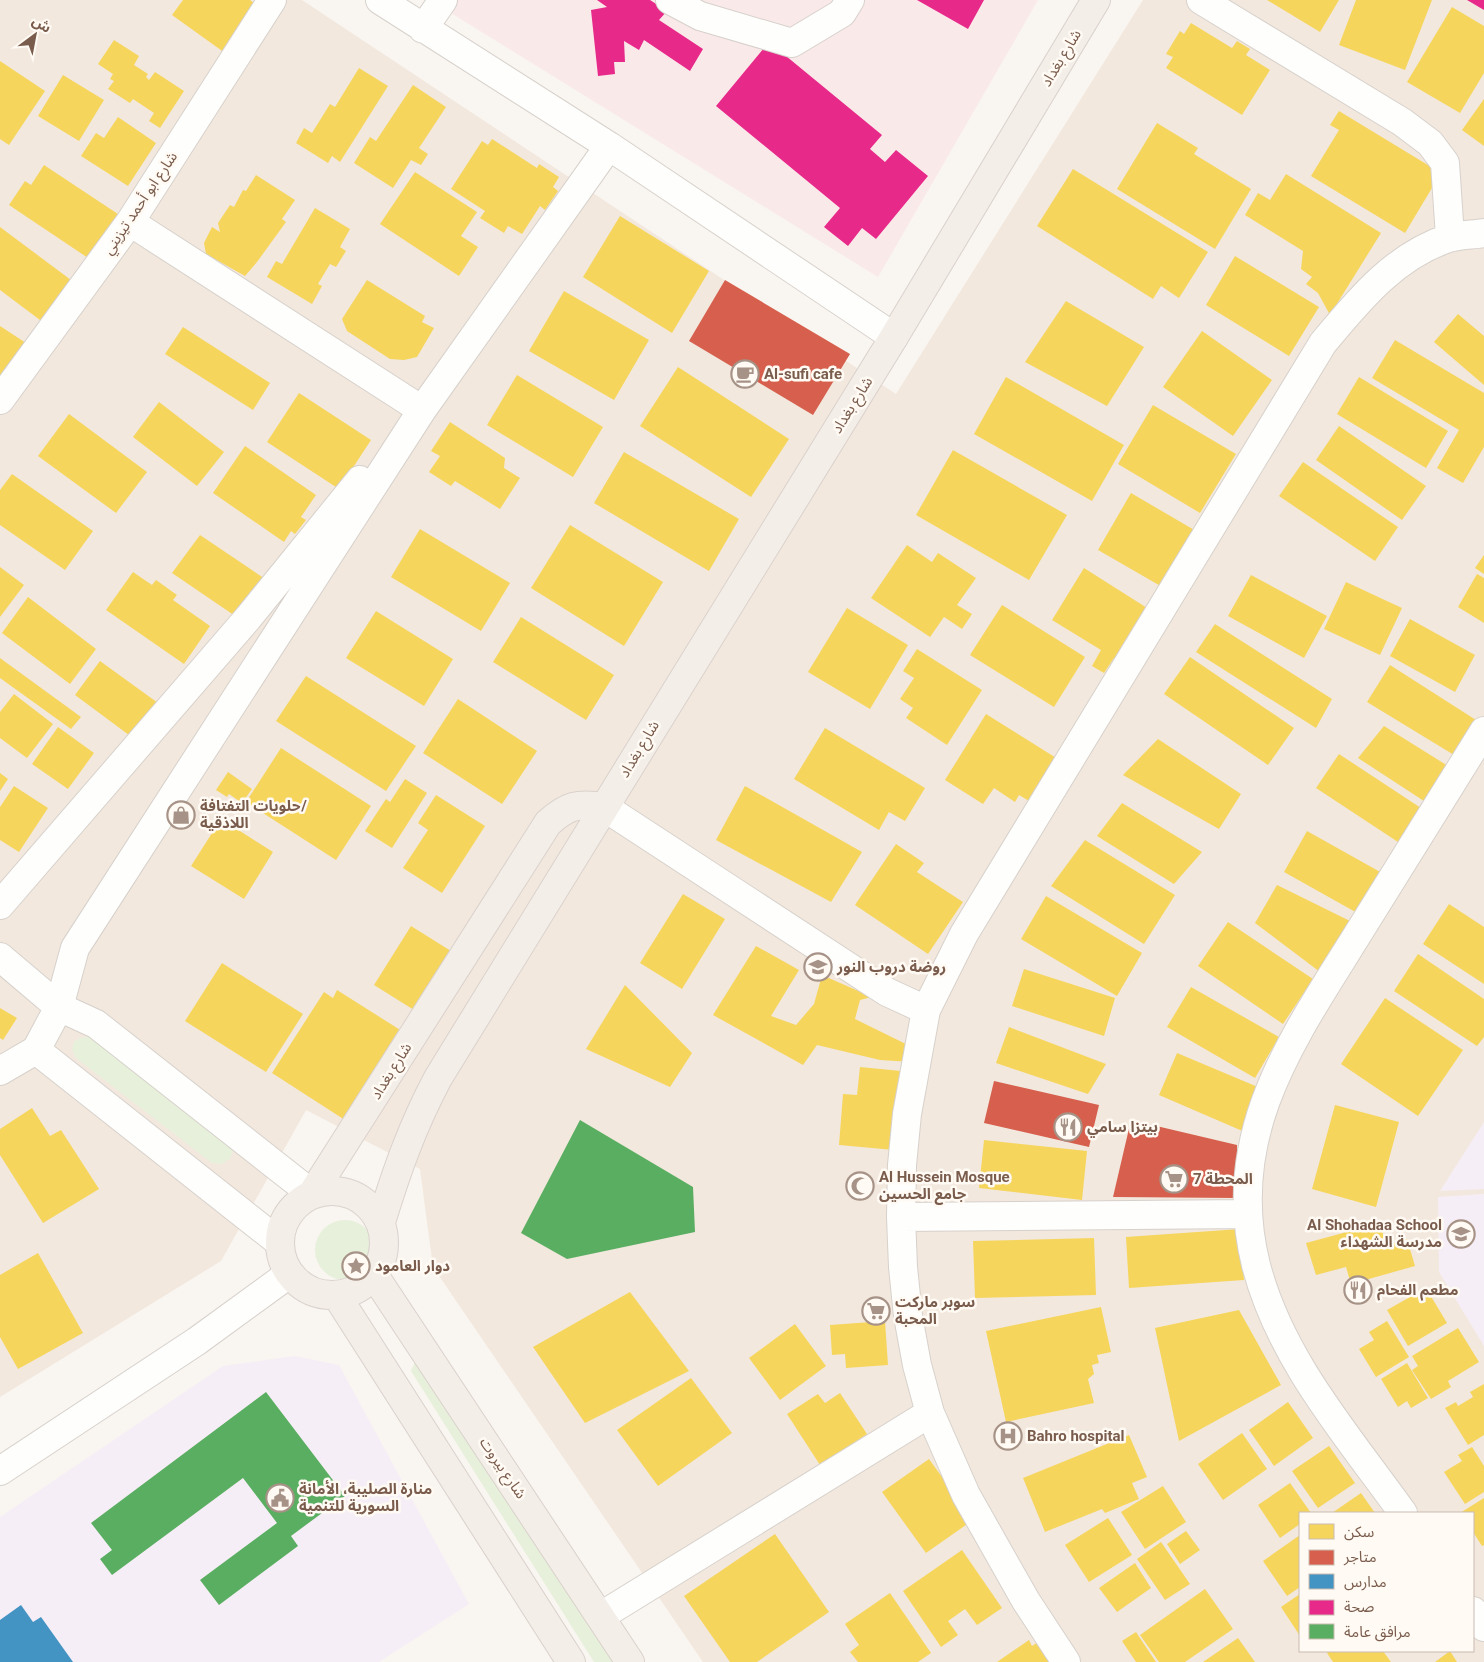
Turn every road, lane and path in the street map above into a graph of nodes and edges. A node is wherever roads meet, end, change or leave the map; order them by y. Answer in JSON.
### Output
{"nodes":[{"id":1,"x":272,"y":0,"type":"edge"},
{"id":2,"x":380,"y":0,"type":"edge"},
{"id":3,"x":443,"y":0,"type":"edge"},
{"id":4,"x":670,"y":0,"type":"edge"},
{"id":5,"x":850,"y":0,"type":"edge"},
{"id":6,"x":1096,"y":0,"type":"edge"},
{"id":7,"x":1202,"y":0,"type":"edge"},
{"id":8,"x":423,"y":29,"type":"junction"},
{"id":9,"x":610,"y":146,"type":"junction"},
{"id":10,"x":130,"y":222,"type":"junction"},
{"id":11,"x":1484,"y":233,"type":"edge"},
{"id":12,"x":1450,"y":237,"type":"junction"},
{"id":13,"x":894,"y":337,"type":"junction"},
{"id":14,"x":0,"y":400,"type":"edge"},
{"id":15,"x":422,"y":410,"type":"junction"},
{"id":16,"x":1484,"y":731,"type":"edge"},
{"id":17,"x":604,"y":807,"type":"junction"},
{"id":18,"x":0,"y":904,"type":"edge"},
{"id":19,"x":0,"y":957,"type":"edge"},
{"id":20,"x":59,"y":1007,"type":"junction"},
{"id":21,"x":926,"y":1010,"type":"junction"},
{"id":22,"x":36,"y":1050,"type":"junction"},
{"id":23,"x":0,"y":1071,"type":"edge"},
{"id":24,"x":312,"y":1194,"type":"junction"},
{"id":25,"x":1247,"y":1214,"type":"junction"},
{"id":26,"x":901,"y":1217,"type":"junction"},
{"id":27,"x":381,"y":1222,"type":"junction"},
{"id":28,"x":280,"y":1242,"type":"junction"},
{"id":29,"x":289,"y":1274,"type":"junction"},
{"id":30,"x":374,"y":1275,"type":"junction"},
{"id":31,"x":337,"y":1296,"type":"junction"},
{"id":32,"x":930,"y":1413,"type":"junction"},
{"id":33,"x":0,"y":1471,"type":"edge"},
{"id":34,"x":1402,"y":1512,"type":"edge"},
{"id":35,"x":1474,"y":1612,"type":"edge"},
{"id":36,"x":601,"y":1616,"type":"junction"},
{"id":37,"x":1484,"y":1627,"type":"edge"},
{"id":38,"x":571,"y":1662,"type":"edge"},
{"id":39,"x":630,"y":1662,"type":"edge"},
{"id":40,"x":1066,"y":1662,"type":"edge"}],
"edges":[{"from":1,"to":10,"type":"street","name":"شارع ابو أحمد تيزيني"},
{"from":2,"to":8,"type":"street"},
{"from":3,"to":8,"type":"street"},
{"from":4,"to":5,"type":"street"},
{"from":6,"to":13,"type":"main road","name":"شارع بغداد"},
{"from":7,"to":12,"type":"street"},
{"from":8,"to":9,"type":"street"},
{"from":9,"to":13,"type":"street"},
{"from":9,"to":15,"type":"street"},
{"from":10,"to":14,"type":"street","name":"شارع ابو أحمد تيزيني"},
{"from":10,"to":15,"type":"street"},
{"from":11,"to":12,"type":"street"},
{"from":12,"to":21,"type":"street"},
{"from":13,"to":17,"type":"main road","name":"شارع بغداد"},
{"from":15,"to":18,"type":"street"},
{"from":15,"to":20,"type":"street"},
{"from":16,"to":25,"type":"street"},
{"from":17,"to":21,"type":"street"},
{"from":17,"to":24,"type":"main road","name":"شارع بغداد"},
{"from":17,"to":27,"type":"main road","name":"شارع بغداد"},
{"from":19,"to":20,"type":"street"},
{"from":20,"to":22,"type":"street"},
{"from":20,"to":24,"type":"street"},
{"from":21,"to":26,"type":"street"},
{"from":22,"to":23,"type":"street"},
{"from":22,"to":28,"type":"street"},
{"from":24,"to":27,"type":"main road"},
{"from":24,"to":28,"type":"main road"},
{"from":25,"to":26,"type":"street"},
{"from":25,"to":34,"type":"street"},
{"from":26,"to":32,"type":"street"},
{"from":27,"to":30,"type":"main road"},
{"from":28,"to":29,"type":"main road"},
{"from":29,"to":31,"type":"main road"},
{"from":29,"to":33,"type":"street"},
{"from":30,"to":31,"type":"main road"},
{"from":30,"to":36,"type":"main road","name":"شارع بيروت"},
{"from":31,"to":38,"type":"main road"},
{"from":32,"to":36,"type":"street"},
{"from":32,"to":40,"type":"street"},
{"from":35,"to":37,"type":"street"},
{"from":36,"to":39,"type":"main road","name":"شارع بيروت"}]}
